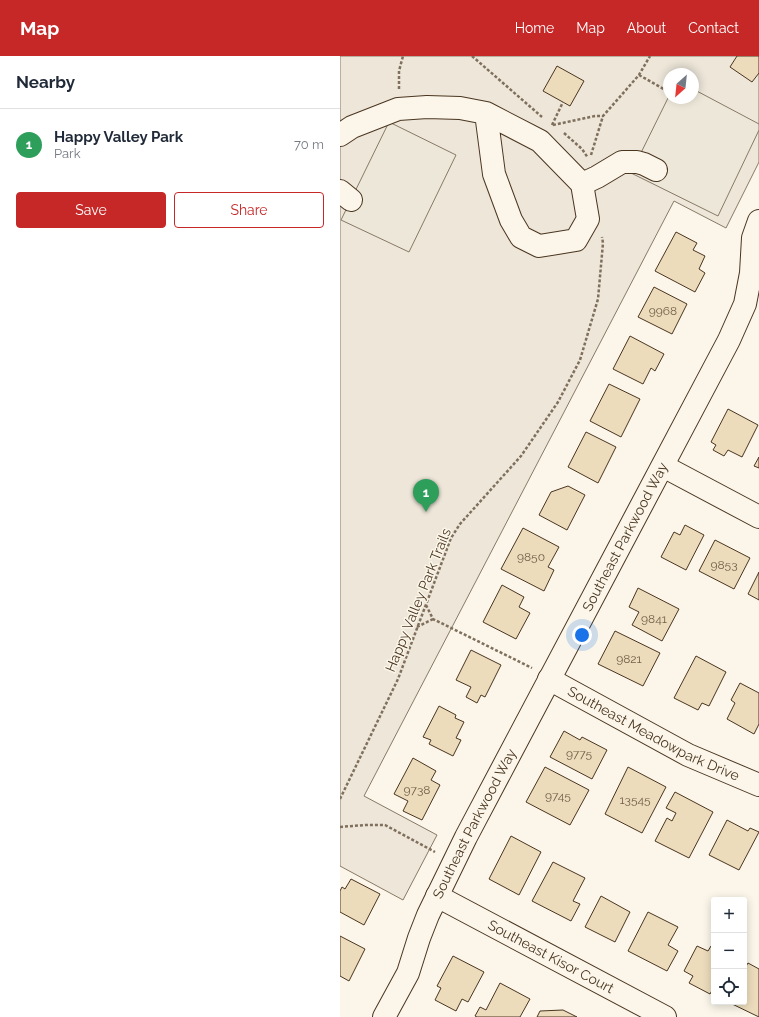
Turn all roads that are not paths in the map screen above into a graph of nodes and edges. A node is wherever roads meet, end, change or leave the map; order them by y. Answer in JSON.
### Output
{"nodes":[{"id":1,"x":486,"y":113,"type":"junction"},
{"id":2,"x":340,"y":136,"type":"edge"},
{"id":3,"x":656,"y":170,"type":"dead end"},
{"id":4,"x":582,"y":184,"type":"junction"},
{"id":5,"x":759,"y":221,"type":"edge"},
{"id":6,"x":663,"y":466,"type":"junction"},
{"id":7,"x":759,"y":517,"type":"edge"},
{"id":8,"x":549,"y":678,"type":"junction"},
{"id":9,"x":759,"y":785,"type":"edge"},
{"id":10,"x":437,"y":896,"type":"junction"},
{"id":11,"x":384,"y":1017,"type":"edge"},
{"id":12,"x":666,"y":1017,"type":"edge"}],
"edges":[{"from":1,"to":2,"type":"street"},
{"from":1,"to":4,"type":"street"},
{"from":1,"to":4,"type":"street"},
{"from":3,"to":4,"type":"street"},
{"from":5,"to":6,"type":"street","name":"Southeast Parkwood Way"},
{"from":6,"to":7,"type":"street"},
{"from":6,"to":8,"type":"street","name":"Southeast Parkwood Way"},
{"from":8,"to":9,"type":"street","name":"Southeast Meadowpark Drive"},
{"from":8,"to":10,"type":"street","name":"Southeast Parkwood Way"},
{"from":10,"to":11,"type":"street","name":"Southeast Parkwood Way"},
{"from":10,"to":12,"type":"street","name":"Southeast Kisor Court"}]}
